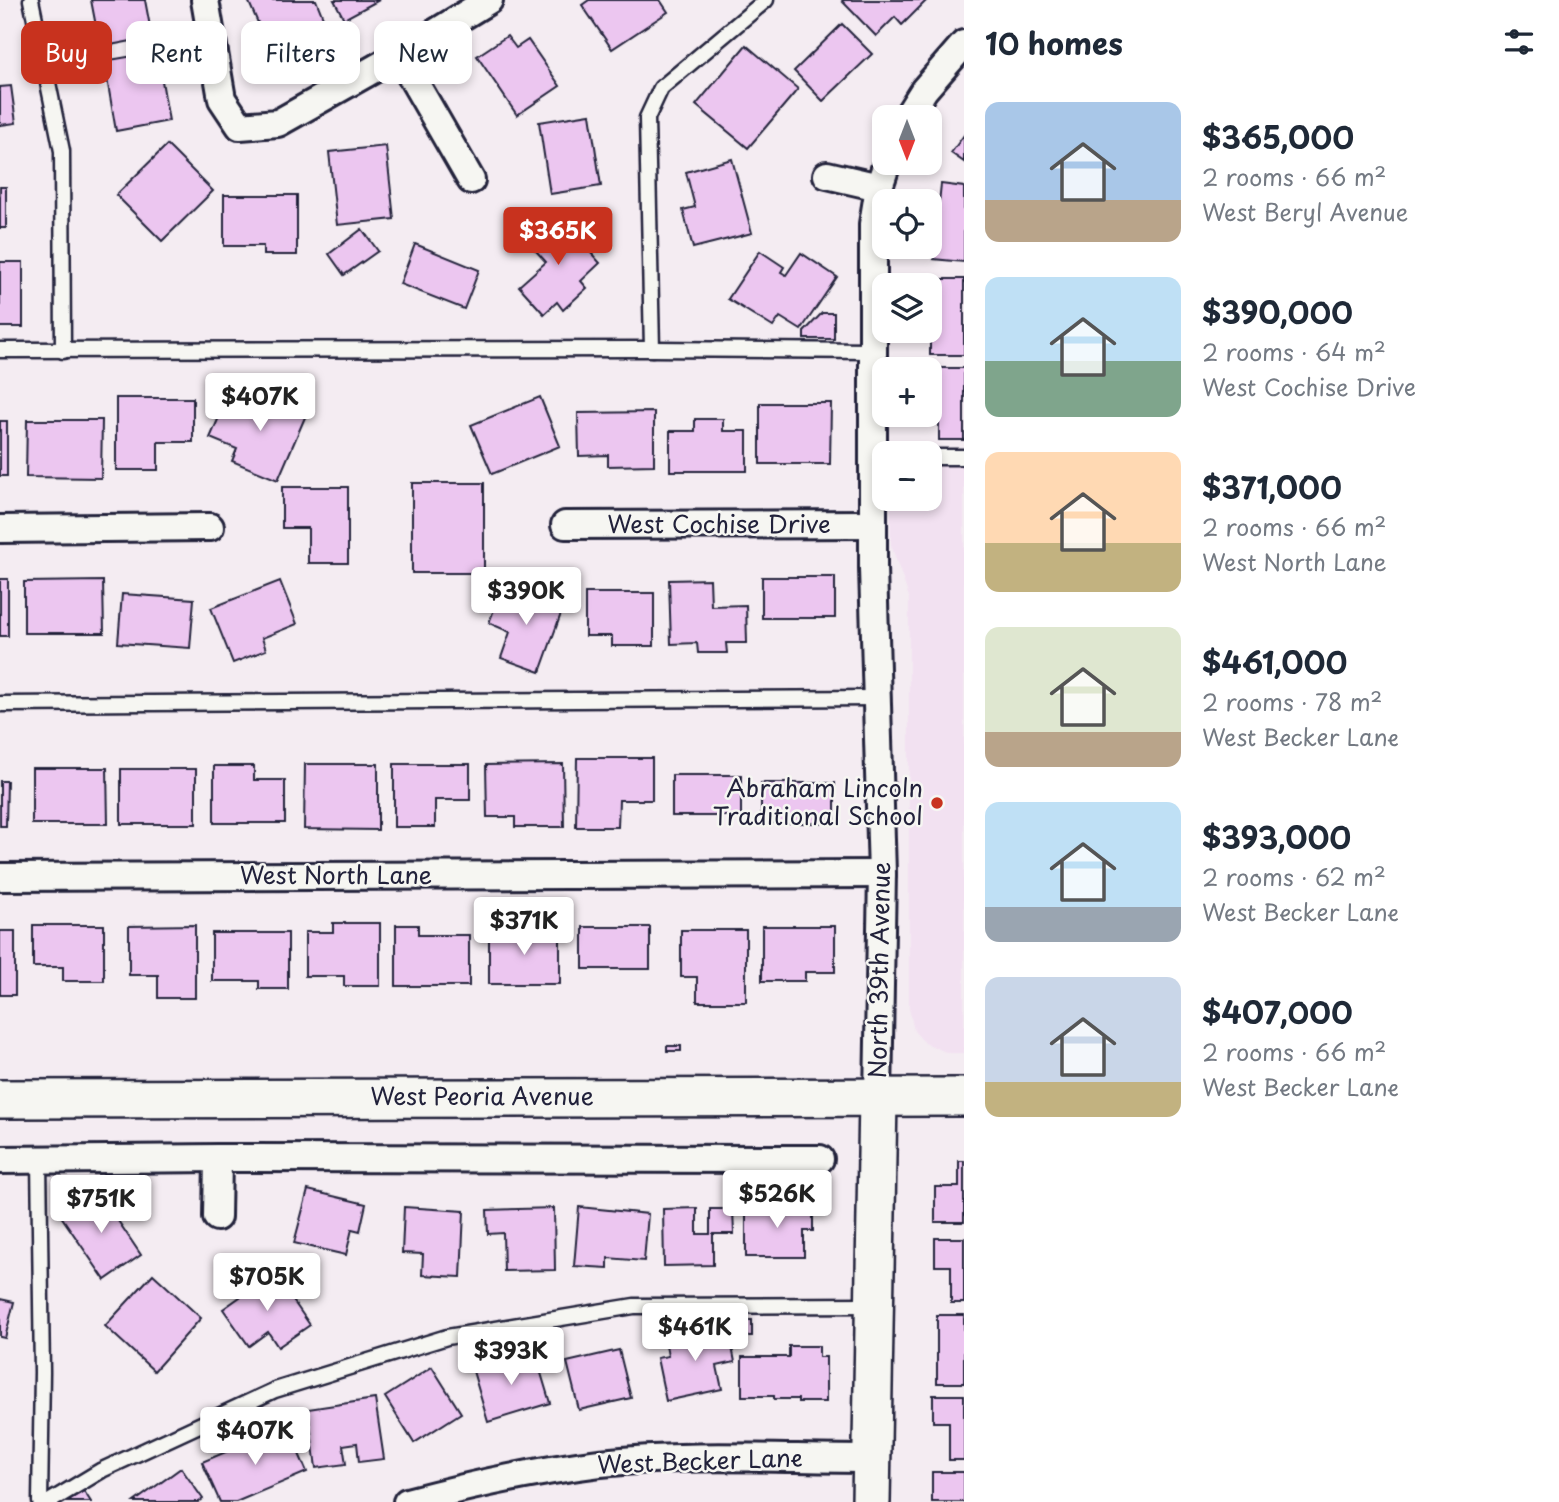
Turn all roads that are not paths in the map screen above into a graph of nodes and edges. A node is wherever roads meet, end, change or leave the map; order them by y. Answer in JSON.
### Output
{"nodes":[{"id":1,"x":31,"y":0,"type":"edge"},
{"id":2,"x":205,"y":0,"type":"edge"},
{"id":3,"x":489,"y":0,"type":"edge"},
{"id":4,"x":766,"y":0,"type":"edge"},
{"id":5,"x":455,"y":21,"type":"edge"},
{"id":6,"x":964,"y":44,"type":"edge"},
{"id":7,"x":374,"y":69,"type":"edge"},
{"id":8,"x":416,"y":84,"type":"edge"},
{"id":9,"x":914,"y":105,"type":"edge"},
{"id":10,"x":827,"y":175,"type":"dead end"},
{"id":11,"x":872,"y":175,"type":"edge"},
{"id":12,"x":883,"y":175,"type":"edge"},
{"id":13,"x":471,"y":180,"type":"dead end"},
{"id":14,"x":652,"y":349,"type":"junction"},
{"id":15,"x":0,"y":350,"type":"edge"},
{"id":16,"x":63,"y":351,"type":"junction"},
{"id":17,"x":872,"y":351,"type":"junction"},
{"id":18,"x":877,"y":441,"type":"edge"},
{"id":19,"x":942,"y":457,"type":"edge"},
{"id":20,"x":964,"y":457,"type":"edge"},
{"id":21,"x":874,"y":511,"type":"edge"},
{"id":22,"x":873,"y":524,"type":"junction"},
{"id":23,"x":565,"y":526,"type":"dead end"},
{"id":24,"x":210,"y":527,"type":"dead end"},
{"id":25,"x":0,"y":529,"type":"edge"},
{"id":26,"x":877,"y":698,"type":"junction"},
{"id":27,"x":0,"y":704,"type":"edge"},
{"id":28,"x":882,"y":874,"type":"junction"},
{"id":29,"x":0,"y":877,"type":"edge"},
{"id":30,"x":878,"y":1097,"type":"junction"},
{"id":31,"x":964,"y":1097,"type":"edge"},
{"id":32,"x":0,"y":1099,"type":"edge"},
{"id":33,"x":218,"y":1158,"type":"junction"},
{"id":34,"x":820,"y":1159,"type":"dead end"},
{"id":35,"x":0,"y":1160,"type":"edge"},
{"id":36,"x":39,"y":1160,"type":"junction"},
{"id":37,"x":217,"y":1217,"type":"dead end"},
{"id":38,"x":873,"y":1305,"type":"junction"},
{"id":39,"x":871,"y":1460,"type":"junction"},
{"id":40,"x":40,"y":1502,"type":"edge"},
{"id":41,"x":49,"y":1502,"type":"edge"},
{"id":42,"x":407,"y":1502,"type":"edge"},
{"id":43,"x":871,"y":1502,"type":"edge"}],
"edges":[{"from":1,"to":16,"type":"lane"},
{"from":2,"to":7,"type":"street"},
{"from":3,"to":5,"type":"street"},
{"from":4,"to":14,"type":"lane"},
{"from":6,"to":9,"type":"street"},
{"from":8,"to":13,"type":"street"},
{"from":10,"to":11,"type":"street","name":"North 39th Avenue"},
{"from":12,"to":17,"type":"street","name":"North 39th Avenue"},
{"from":14,"to":16,"type":"lane"},
{"from":14,"to":17,"type":"lane"},
{"from":15,"to":16,"type":"lane"},
{"from":17,"to":18,"type":"street","name":"North 39th Avenue"},
{"from":19,"to":20,"type":"lane"},
{"from":21,"to":22,"type":"street","name":"North 39th Avenue"},
{"from":22,"to":23,"type":"street","name":"West Cochise Drive"},
{"from":22,"to":26,"type":"street","name":"North 39th Avenue"},
{"from":24,"to":25,"type":"street"},
{"from":26,"to":27,"type":"lane"},
{"from":26,"to":28,"type":"street","name":"North 39th Avenue"},
{"from":28,"to":29,"type":"street","name":"West North Lane"},
{"from":28,"to":30,"type":"street","name":"North 39th Avenue"},
{"from":30,"to":31,"type":"main road","name":"West Peoria Avenue"},
{"from":30,"to":32,"type":"main road","name":"West Peoria Avenue"},
{"from":30,"to":38,"type":"main road","name":"North 39th Avenue"},
{"from":33,"to":34,"type":"street"},
{"from":33,"to":36,"type":"street"},
{"from":33,"to":37,"type":"street"},
{"from":35,"to":36,"type":"street"},
{"from":36,"to":40,"type":"lane"},
{"from":38,"to":39,"type":"main road","name":"North 39th Avenue"},
{"from":38,"to":41,"type":"lane"},
{"from":39,"to":42,"type":"street","name":"West Becker Lane"},
{"from":39,"to":43,"type":"main road","name":"North 39th Avenue"}]}
